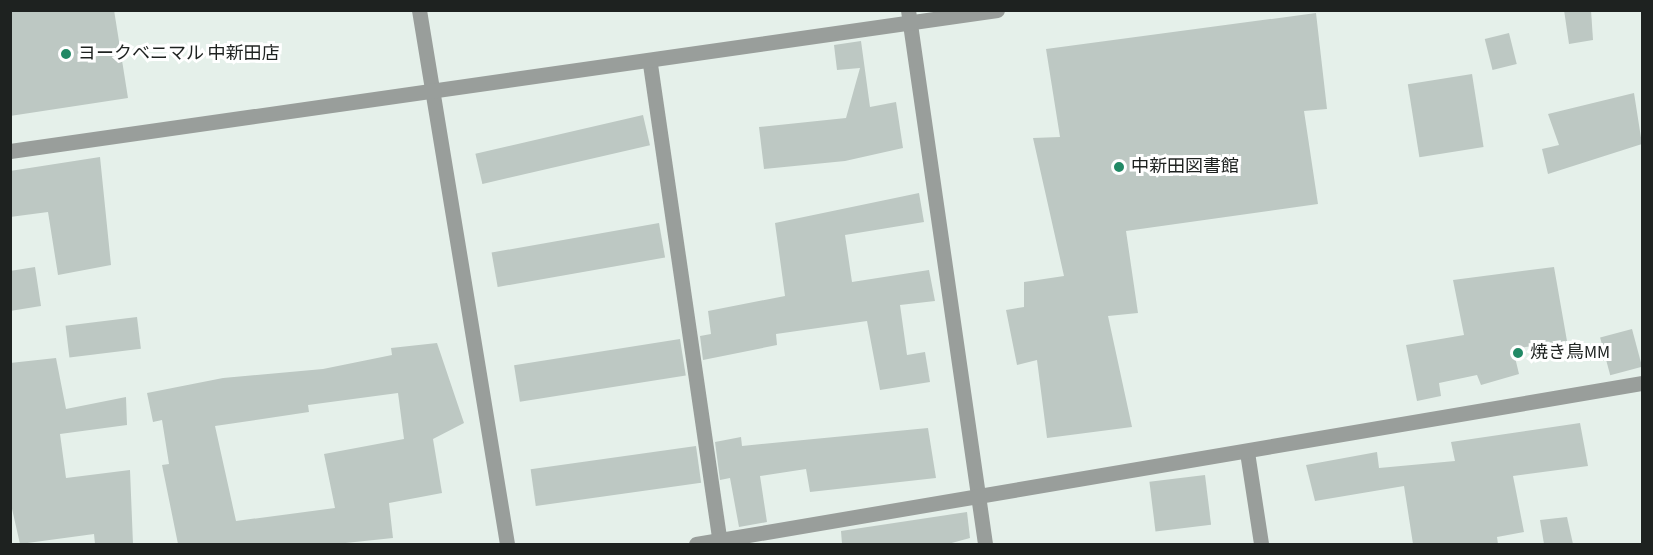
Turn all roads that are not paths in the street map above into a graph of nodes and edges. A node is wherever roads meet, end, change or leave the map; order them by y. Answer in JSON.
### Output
{"nodes":[{"id":1,"x":419,"y":10,"type":"edge"},
{"id":2,"x":908,"y":10,"type":"edge"},
{"id":3,"x":997,"y":10,"type":"edge"},
{"id":4,"x":910,"y":26,"type":"junction"},
{"id":5,"x":650,"y":64,"type":"junction"},
{"id":6,"x":436,"y":87,"type":"junction"},
{"id":7,"x":10,"y":151,"type":"edge"},
{"id":8,"x":1642,"y":383,"type":"edge"},
{"id":9,"x":1247,"y":452,"type":"junction"},
{"id":10,"x":980,"y":499,"type":"junction"},
{"id":11,"x":720,"y":543,"type":"edge"},
{"id":12,"x":507,"y":544,"type":"edge"},
{"id":13,"x":696,"y":544,"type":"edge"},
{"id":14,"x":985,"y":544,"type":"edge"},
{"id":15,"x":1260,"y":544,"type":"edge"}],
"edges":[{"from":1,"to":6,"type":"street"},
{"from":2,"to":4,"type":"street"},
{"from":3,"to":4,"type":"street"},
{"from":4,"to":5,"type":"street"},
{"from":4,"to":10,"type":"street"},
{"from":5,"to":6,"type":"street"},
{"from":5,"to":11,"type":"street"},
{"from":6,"to":7,"type":"street"},
{"from":6,"to":12,"type":"street"},
{"from":8,"to":9,"type":"street"},
{"from":9,"to":10,"type":"street"},
{"from":9,"to":15,"type":"street"},
{"from":10,"to":11,"type":"street"},
{"from":10,"to":14,"type":"street"},
{"from":11,"to":13,"type":"street"}]}
